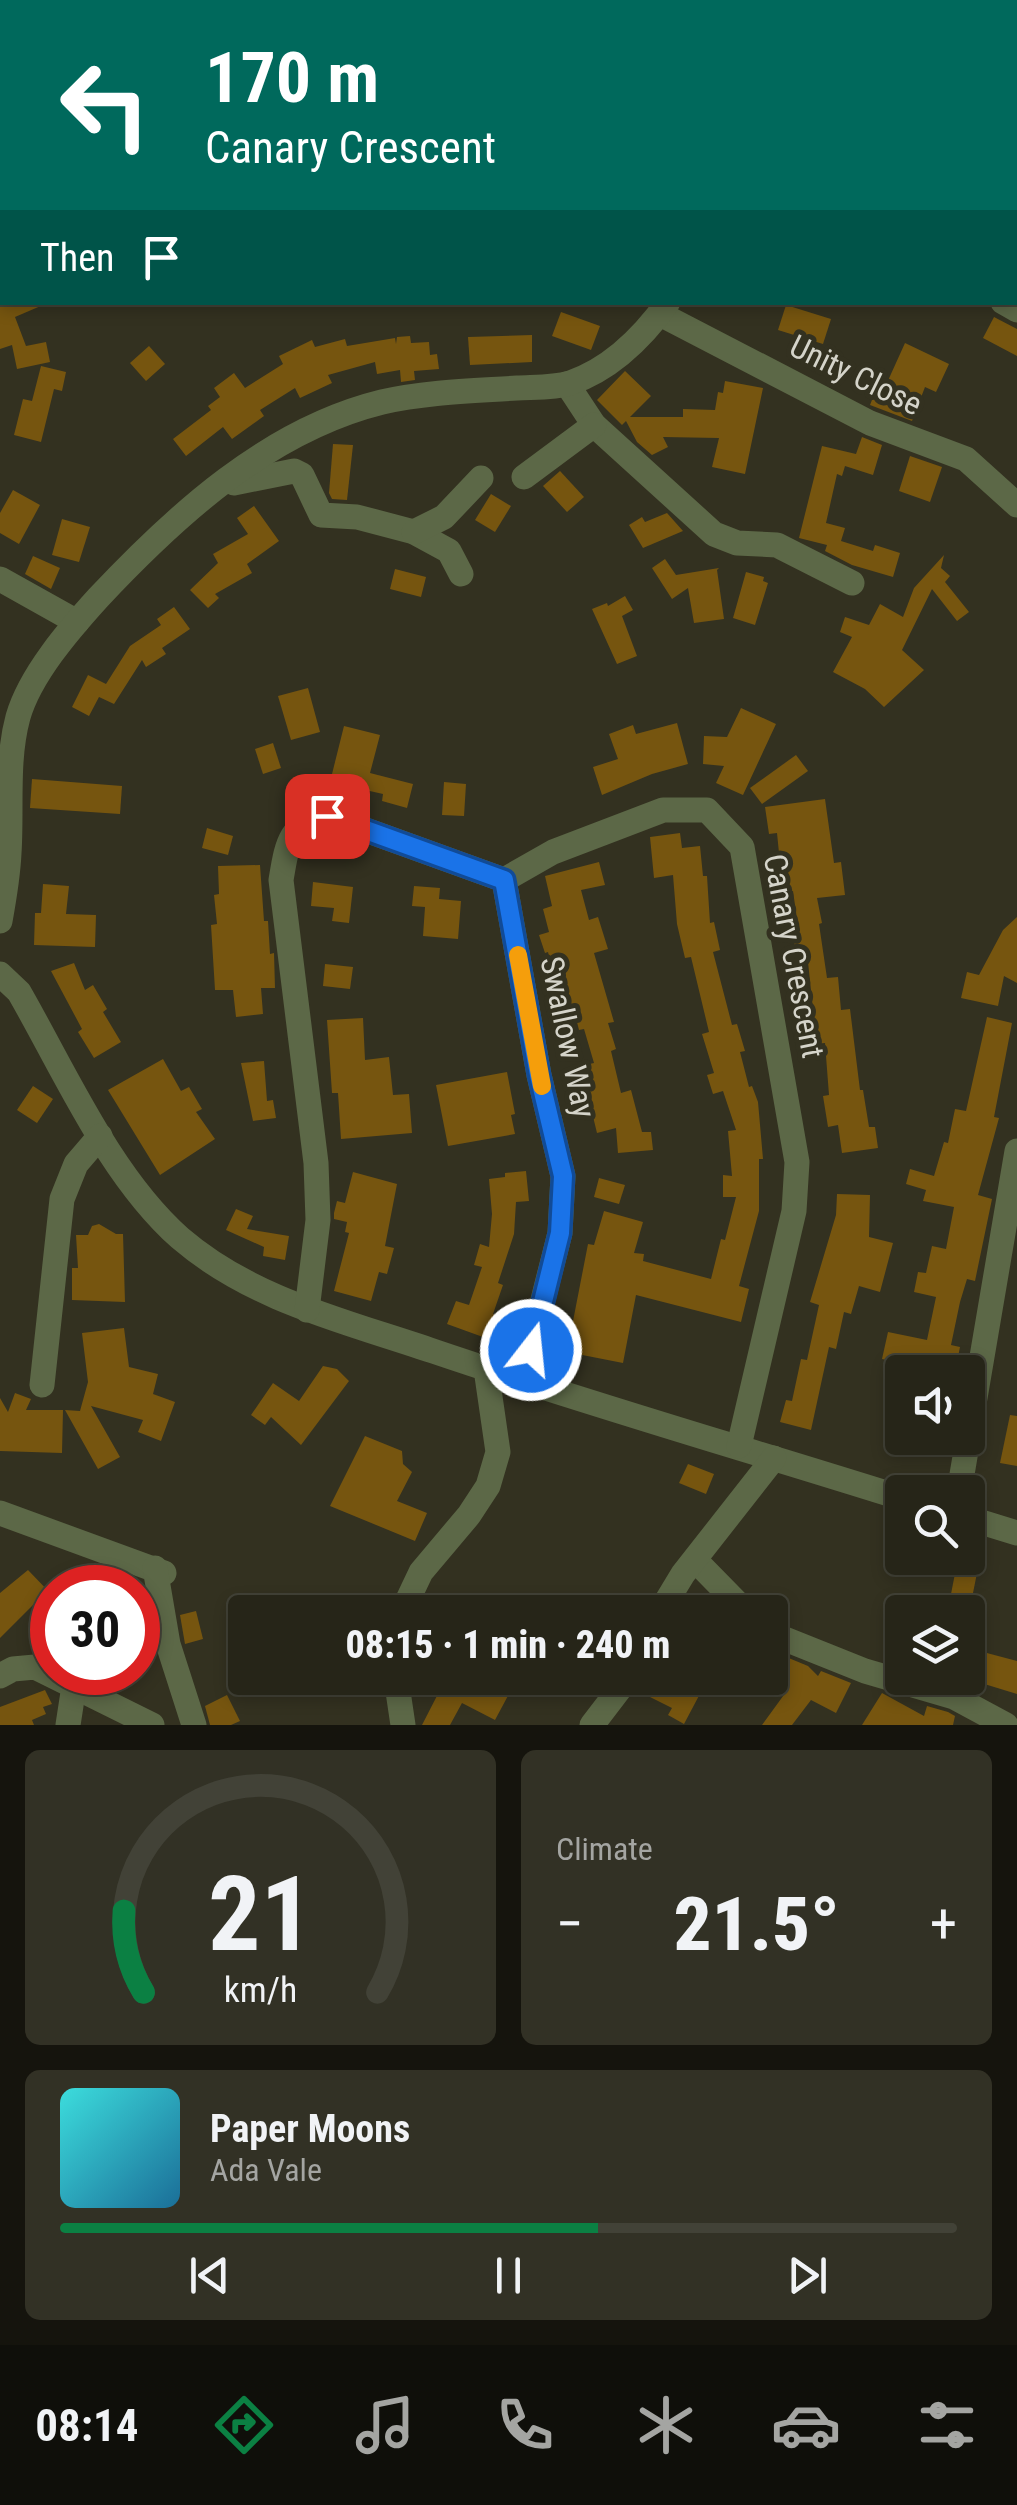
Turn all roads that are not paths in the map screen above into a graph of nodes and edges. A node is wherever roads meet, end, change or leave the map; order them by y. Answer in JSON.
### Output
{"nodes":[{"id":1,"x":664,"y":308,"type":"edge"},
{"id":2,"x":567,"y":384,"type":"junction"},
{"id":3,"x":594,"y":425,"type":"junction"},
{"id":4,"x":524,"y":477,"type":"dead end"},
{"id":5,"x":481,"y":478,"type":"dead end"},
{"id":6,"x":216,"y":488,"type":"junction"},
{"id":7,"x":1017,"y":505,"type":"edge"},
{"id":8,"x":414,"y":532,"type":"junction"},
{"id":9,"x":461,"y":574,"type":"dead end"},
{"id":10,"x":0,"y":579,"type":"edge"},
{"id":11,"x":852,"y":583,"type":"dead end"},
{"id":12,"x":76,"y":622,"type":"junction"},
{"id":13,"x":504,"y":880,"type":"junction"},
{"id":14,"x":0,"y":920,"type":"edge"},
{"id":15,"x":0,"y":974,"type":"edge"},
{"id":16,"x":100,"y":1136,"type":"junction"},
{"id":17,"x":1017,"y":1151,"type":"edge"},
{"id":18,"x":306,"y":1310,"type":"junction"},
{"id":19,"x":486,"y":1369,"type":"junction"},
{"id":20,"x":522,"y":1382,"type":"junction"},
{"id":21,"x":42,"y":1385,"type":"dead end"},
{"id":22,"x":739,"y":1446,"type":"junction"},
{"id":23,"x":774,"y":1458,"type":"junction"},
{"id":24,"x":962,"y":1475,"type":"edge"},
{"id":25,"x":885,"y":1493,"type":"edge"},
{"id":26,"x":0,"y":1513,"type":"edge"},
{"id":27,"x":985,"y":1523,"type":"edge"},
{"id":28,"x":1017,"y":1532,"type":"edge"},
{"id":29,"x":695,"y":1560,"type":"junction"},
{"id":30,"x":410,"y":1595,"type":"edge"},
{"id":31,"x":671,"y":1595,"type":"edge"},
{"id":32,"x":729,"y":1595,"type":"edge"},
{"id":33,"x":788,"y":1639,"type":"edge"},
{"id":34,"x":30,"y":1667,"type":"edge"},
{"id":35,"x":0,"y":1676,"type":"edge"},
{"id":36,"x":73,"y":1695,"type":"edge"},
{"id":37,"x":92,"y":1695,"type":"edge"},
{"id":38,"x":399,"y":1695,"type":"edge"},
{"id":39,"x":615,"y":1695,"type":"edge"},
{"id":40,"x":68,"y":1725,"type":"edge"},
{"id":41,"x":152,"y":1725,"type":"edge"},
{"id":42,"x":194,"y":1725,"type":"edge"},
{"id":43,"x":403,"y":1725,"type":"edge"},
{"id":44,"x":592,"y":1725,"type":"edge"},
{"id":45,"x":1006,"y":1725,"type":"edge"}],
"edges":[{"from":1,"to":2,"type":"street"},
{"from":1,"to":7,"type":"street","name":"Unity Close"},
{"from":2,"to":3,"type":"street"},
{"from":2,"to":6,"type":"street"},
{"from":3,"to":4,"type":"street"},
{"from":3,"to":11,"type":"street"},
{"from":5,"to":8,"type":"street"},
{"from":6,"to":8,"type":"street"},
{"from":6,"to":12,"type":"street"},
{"from":8,"to":9,"type":"street"},
{"from":10,"to":12,"type":"street"},
{"from":12,"to":14,"type":"street"},
{"from":13,"to":18,"type":"street"},
{"from":13,"to":20,"type":"street","name":"Swallow Way"},
{"from":13,"to":22,"type":"street","name":"Canary Crescent"},
{"from":15,"to":16,"type":"street"},
{"from":16,"to":18,"type":"street"},
{"from":16,"to":21,"type":"street"},
{"from":17,"to":24,"type":"street"},
{"from":18,"to":19,"type":"street"},
{"from":19,"to":20,"type":"street"},
{"from":19,"to":30,"type":"street"},
{"from":20,"to":22,"type":"street"},
{"from":22,"to":23,"type":"street"},
{"from":23,"to":25,"type":"street"},
{"from":23,"to":29,"type":"street"},
{"from":26,"to":42,"type":"street"},
{"from":27,"to":28,"type":"street"},
{"from":29,"to":31,"type":"street"},
{"from":29,"to":32,"type":"street"},
{"from":33,"to":45,"type":"street"},
{"from":34,"to":35,"type":"street"},
{"from":36,"to":40,"type":"street"},
{"from":37,"to":41,"type":"street"},
{"from":38,"to":43,"type":"street"},
{"from":39,"to":44,"type":"street"}]}
